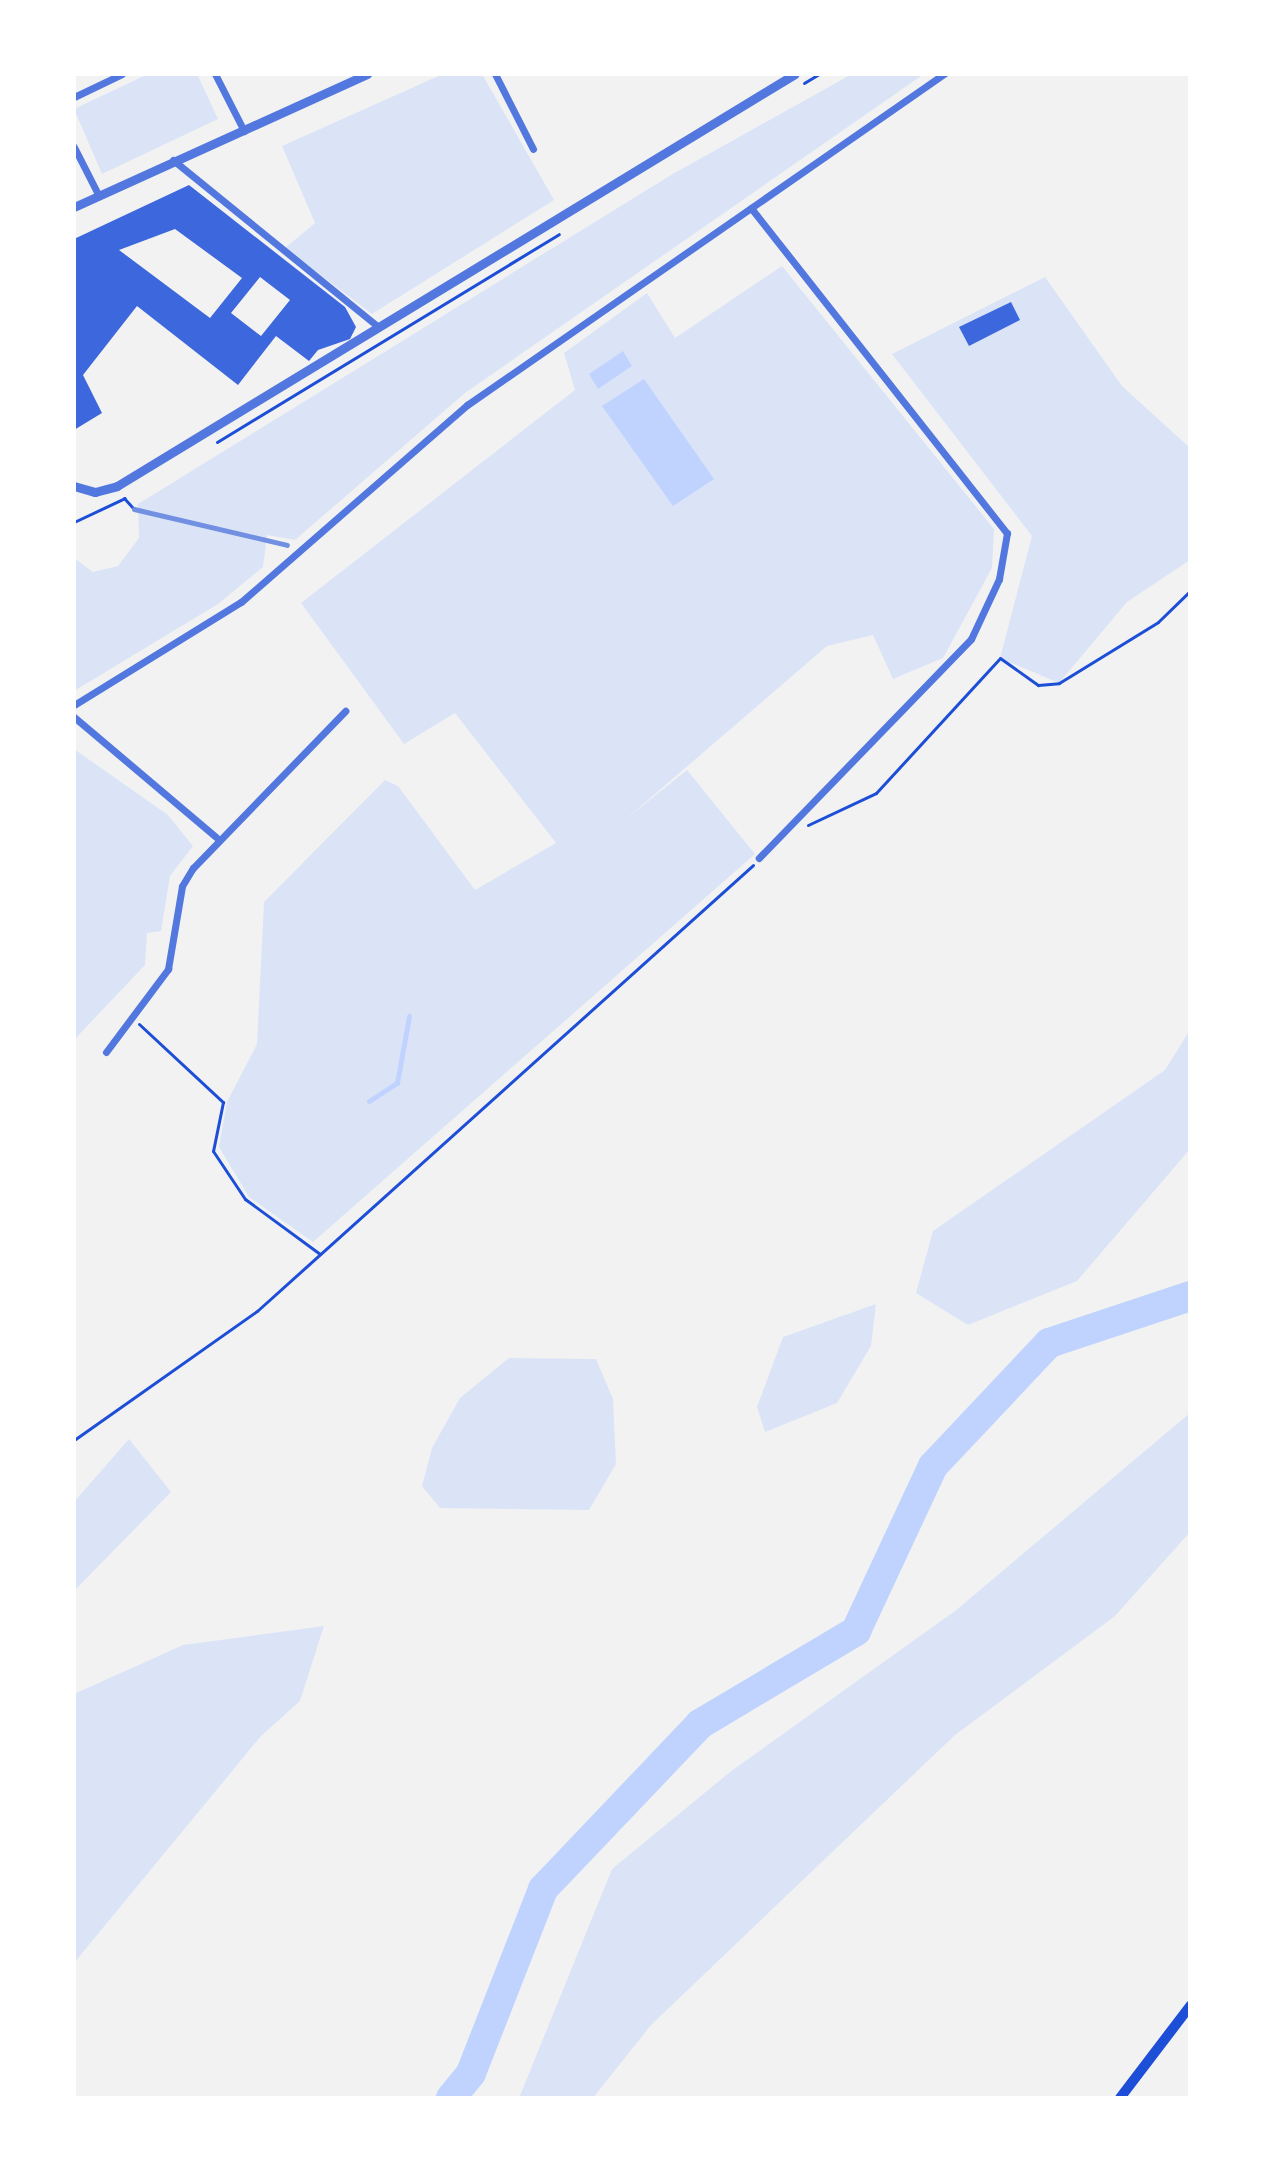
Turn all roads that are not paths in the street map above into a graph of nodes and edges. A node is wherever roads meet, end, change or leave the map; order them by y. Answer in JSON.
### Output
{"nodes":[{"id":1,"x":122,"y":74,"type":"edge"},
{"id":2,"x":215,"y":74,"type":"edge"},
{"id":3,"x":367,"y":74,"type":"edge"},
{"id":4,"x":495,"y":74,"type":"edge"},
{"id":5,"x":944,"y":74,"type":"edge"},
{"id":6,"x":792,"y":75,"type":"edge"},
{"id":7,"x":74,"y":97,"type":"edge"},
{"id":8,"x":244,"y":131,"type":"junction"},
{"id":9,"x":74,"y":147,"type":"edge"},
{"id":10,"x":533,"y":149,"type":"dead end"},
{"id":11,"x":173,"y":160,"type":"junction"},
{"id":12,"x":99,"y":196,"type":"junction"},
{"id":13,"x":74,"y":207,"type":"edge"},
{"id":14,"x":751,"y":208,"type":"junction"},
{"id":15,"x":377,"y":326,"type":"junction"},
{"id":16,"x":74,"y":486,"type":"edge"},
{"id":17,"x":74,"y":705,"type":"edge"},
{"id":18,"x":345,"y":711,"type":"dead end"},
{"id":19,"x":74,"y":717,"type":"edge"},
{"id":20,"x":216,"y":837,"type":"junction"},
{"id":21,"x":759,"y":858,"type":"road end"},
{"id":22,"x":106,"y":1052,"type":"dead end"},
{"id":23,"x":1190,"y":2006,"type":"edge"},
{"id":24,"x":1120,"y":2098,"type":"edge"}],
"edges":[{"from":1,"to":7,"type":"street"},
{"from":2,"to":8,"type":"street"},
{"from":3,"to":8,"type":"street"},
{"from":4,"to":10,"type":"street"},
{"from":5,"to":14,"type":"street"},
{"from":6,"to":15,"type":"street"},
{"from":8,"to":11,"type":"street"},
{"from":9,"to":12,"type":"street"},
{"from":11,"to":12,"type":"street"},
{"from":11,"to":15,"type":"street"},
{"from":12,"to":13,"type":"street"},
{"from":14,"to":17,"type":"street"},
{"from":14,"to":21,"type":"street"},
{"from":15,"to":16,"type":"street"},
{"from":18,"to":20,"type":"street"},
{"from":19,"to":20,"type":"street"},
{"from":20,"to":22,"type":"street"},
{"from":23,"to":24,"type":"main road"}]}
